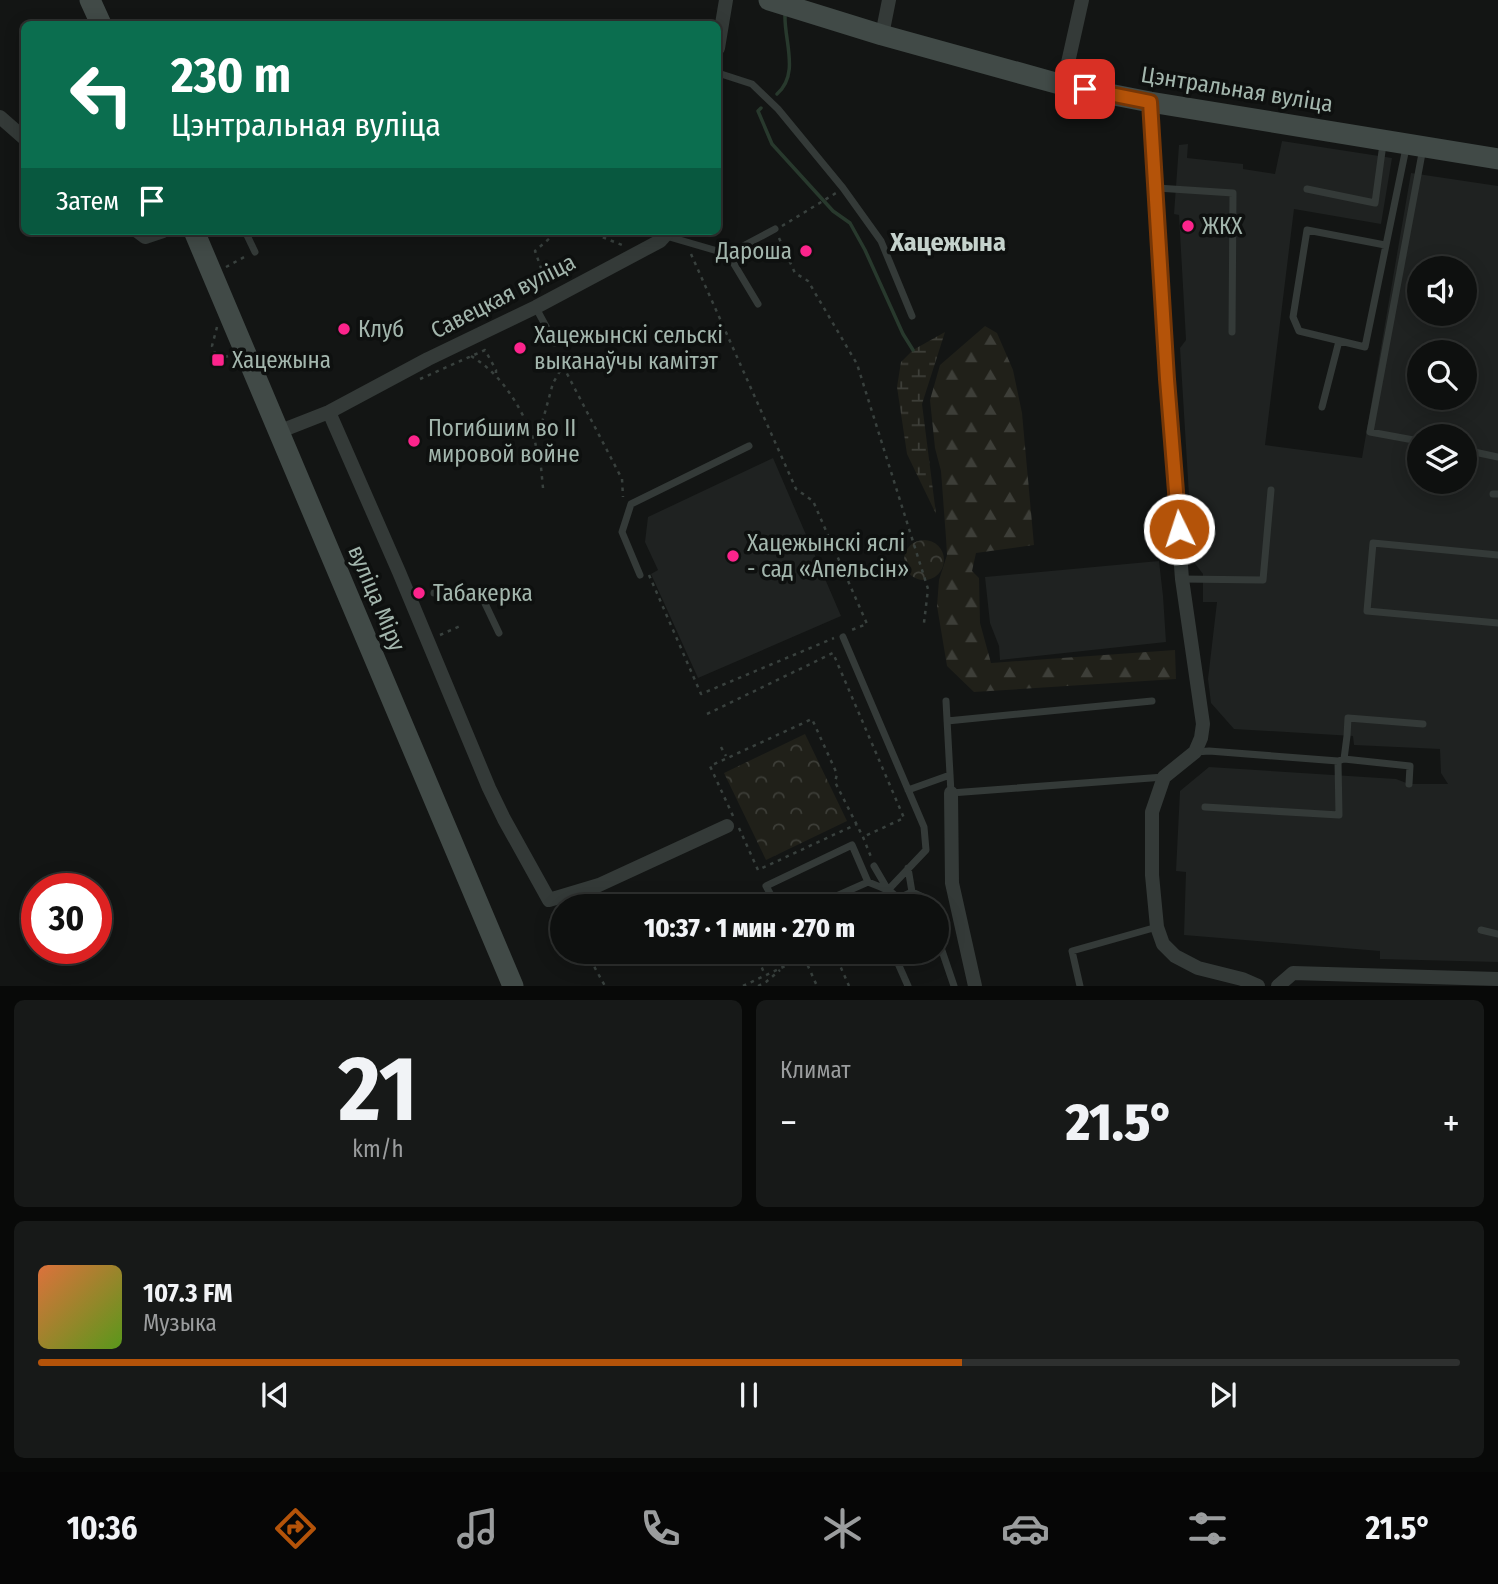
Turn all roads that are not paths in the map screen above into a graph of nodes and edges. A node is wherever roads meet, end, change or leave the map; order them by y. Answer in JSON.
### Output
{"nodes":[{"id":1,"x":90,"y":0,"type":"edge"},
{"id":2,"x":726,"y":0,"type":"edge"},
{"id":3,"x":769,"y":0,"type":"edge"},
{"id":4,"x":889,"y":0,"type":"edge"},
{"id":5,"x":1082,"y":0,"type":"edge"},
{"id":6,"x":822,"y":8,"type":"edge"},
{"id":7,"x":100,"y":21,"type":"edge"},
{"id":8,"x":721,"y":30,"type":"edge"},
{"id":9,"x":882,"y":35,"type":"junction"},
{"id":10,"x":721,"y":74,"type":"edge"},
{"id":11,"x":1063,"y":85,"type":"junction"},
{"id":12,"x":1150,"y":102,"type":"junction"},
{"id":13,"x":0,"y":117,"type":"edge"},
{"id":14,"x":21,"y":135,"type":"edge"},
{"id":15,"x":1384,"y":140,"type":"junction"},
{"id":16,"x":1415,"y":145,"type":"junction"},
{"id":17,"x":1498,"y":159,"type":"edge"},
{"id":18,"x":1157,"y":188,"type":"junction"},
{"id":19,"x":1307,"y":189,"type":"dead end"},
{"id":20,"x":775,"y":229,"type":"road end"},
{"id":21,"x":196,"y":235,"type":"edge"},
{"id":22,"x":247,"y":235,"type":"edge"},
{"id":23,"x":665,"y":235,"type":"edge"},
{"id":24,"x":671,"y":235,"type":"edge"},
{"id":25,"x":1385,"y":245,"type":"junction"},
{"id":26,"x":255,"y":251,"type":"dead end"},
{"id":27,"x":728,"y":254,"type":"junction"},
{"id":28,"x":758,"y":304,"type":"dead end"},
{"id":29,"x":536,"y":307,"type":"junction"},
{"id":30,"x":912,"y":316,"type":"dead end"},
{"id":31,"x":1232,"y":332,"type":"dead end"},
{"id":32,"x":1339,"y":341,"type":"junction"},
{"id":33,"x":555,"y":343,"type":"road end"},
{"id":34,"x":1322,"y":407,"type":"dead end"},
{"id":35,"x":329,"y":412,"type":"junction"},
{"id":36,"x":278,"y":432,"type":"junction"},
{"id":37,"x":1407,"y":440,"type":"edge"},
{"id":38,"x":749,"y":446,"type":"dead end"},
{"id":39,"x":1477,"y":453,"type":"edge"},
{"id":40,"x":1498,"y":457,"type":"edge"},
{"id":41,"x":1271,"y":490,"type":"dead end"},
{"id":42,"x":1498,"y":555,"type":"edge"},
{"id":43,"x":640,"y":575,"type":"dead end"},
{"id":44,"x":1182,"y":579,"type":"junction"},
{"id":45,"x":434,"y":593,"type":"dead end"},
{"id":46,"x":1498,"y":623,"type":"edge"},
{"id":47,"x":499,"y":633,"type":"dead end"},
{"id":48,"x":843,"y":637,"type":"dead end"},
{"id":49,"x":946,"y":701,"type":"dead end"},
{"id":50,"x":1153,"y":701,"type":"dead end"},
{"id":51,"x":947,"y":721,"type":"junction"},
{"id":52,"x":1423,"y":724,"type":"dead end"},
{"id":53,"x":1195,"y":752,"type":"junction"},
{"id":54,"x":1341,"y":760,"type":"junction"},
{"id":55,"x":950,"y":775,"type":"junction"},
{"id":56,"x":1164,"y":777,"type":"junction"},
{"id":57,"x":1409,"y":784,"type":"dead end"},
{"id":58,"x":908,"y":790,"type":"junction"},
{"id":59,"x":951,"y":793,"type":"junction"},
{"id":60,"x":1205,"y":807,"type":"dead end"},
{"id":61,"x":727,"y":826,"type":"dead end"},
{"id":62,"x":874,"y":866,"type":"road end"},
{"id":63,"x":908,"y":868,"type":"junction"},
{"id":64,"x":868,"y":882,"type":"junction"},
{"id":65,"x":888,"y":890,"type":"junction"},
{"id":66,"x":912,"y":892,"type":"joint"},
{"id":67,"x":770,"y":894,"type":"edge"},
{"id":68,"x":841,"y":894,"type":"edge"},
{"id":69,"x":892,"y":894,"type":"edge"},
{"id":70,"x":916,"y":894,"type":"edge"},
{"id":71,"x":1157,"y":927,"type":"junction"},
{"id":72,"x":1481,"y":930,"type":"dead end"},
{"id":73,"x":1498,"y":934,"type":"edge"},
{"id":74,"x":898,"y":964,"type":"edge"},
{"id":75,"x":947,"y":964,"type":"edge"},
{"id":76,"x":1498,"y":979,"type":"edge"},
{"id":77,"x":513,"y":985,"type":"edge"},
{"id":78,"x":908,"y":985,"type":"edge"},
{"id":79,"x":954,"y":985,"type":"edge"},
{"id":80,"x":975,"y":985,"type":"edge"},
{"id":81,"x":1080,"y":985,"type":"edge"},
{"id":82,"x":1258,"y":985,"type":"edge"},
{"id":83,"x":1278,"y":985,"type":"edge"}],
"edges":[{"from":1,"to":7,"type":"main road"},
{"from":2,"to":8,"type":"street"},
{"from":3,"to":6,"type":"main road","name":"Цэнтральная вуліца"},
{"from":4,"to":9,"type":"street"},
{"from":5,"to":11,"type":"street"},
{"from":6,"to":9,"type":"main road","name":"Цэнтральная вуліца"},
{"from":9,"to":11,"type":"main road","name":"Цэнтральная вуліца"},
{"from":10,"to":30,"type":"lane"},
{"from":11,"to":12,"type":"main road","name":"Цэнтральная вуліца"},
{"from":12,"to":15,"type":"main road","name":"Цэнтральная вуліца"},
{"from":12,"to":18,"type":"street"},
{"from":13,"to":14,"type":"street"},
{"from":15,"to":16,"type":"main road","name":"Цэнтральная вуліца"},
{"from":15,"to":19,"type":"lane"},
{"from":16,"to":17,"type":"main road","name":"Цэнтральная вуліца"},
{"from":16,"to":25,"type":"lane"},
{"from":16,"to":37,"type":"lane"},
{"from":18,"to":31,"type":"lane"},
{"from":18,"to":44,"type":"street"},
{"from":20,"to":27,"type":"lane"},
{"from":21,"to":36,"type":"main road","name":"вуліца Міру"},
{"from":22,"to":26,"type":"lane"},
{"from":23,"to":29,"type":"street","name":"Савецкая вуліца"},
{"from":24,"to":27,"type":"lane"},
{"from":25,"to":32,"type":"lane"},
{"from":25,"to":32,"type":"lane"},
{"from":27,"to":28,"type":"lane"},
{"from":29,"to":33,"type":"lane"},
{"from":29,"to":35,"type":"street","name":"Савецкая вуліца"},
{"from":32,"to":34,"type":"lane"},
{"from":35,"to":36,"type":"street","name":"Савецкая вуліца"},
{"from":35,"to":61,"type":"street","name":"вуліца Міру"},
{"from":36,"to":77,"type":"main road","name":"вуліца Міру"},
{"from":38,"to":43,"type":"lane"},
{"from":39,"to":40,"type":"lane"},
{"from":41,"to":44,"type":"lane"},
{"from":42,"to":46,"type":"lane"},
{"from":44,"to":53,"type":"street"},
{"from":45,"to":47,"type":"lane"},
{"from":48,"to":58,"type":"lane"},
{"from":49,"to":51,"type":"lane"},
{"from":50,"to":51,"type":"lane"},
{"from":51,"to":55,"type":"lane"},
{"from":52,"to":54,"type":"lane"},
{"from":53,"to":54,"type":"lane"},
{"from":53,"to":56,"type":"street"},
{"from":54,"to":57,"type":"lane"},
{"from":54,"to":60,"type":"lane"},
{"from":55,"to":58,"type":"lane"},
{"from":55,"to":59,"type":"lane"},
{"from":56,"to":59,"type":"lane"},
{"from":56,"to":71,"type":"street"},
{"from":58,"to":63,"type":"lane"},
{"from":59,"to":80,"type":"street"},
{"from":62,"to":65,"type":"lane"},
{"from":63,"to":65,"type":"lane"},
{"from":63,"to":66,"type":"lane"},
{"from":64,"to":65,"type":"lane"},
{"from":64,"to":67,"type":"lane"},
{"from":64,"to":68,"type":"lane"},
{"from":65,"to":69,"type":"lane"},
{"from":66,"to":70,"type":"lane"},
{"from":71,"to":81,"type":"lane"},
{"from":71,"to":82,"type":"street"},
{"from":72,"to":73,"type":"lane"},
{"from":74,"to":78,"type":"lane"},
{"from":75,"to":79,"type":"lane"},
{"from":76,"to":83,"type":"street"}]}
